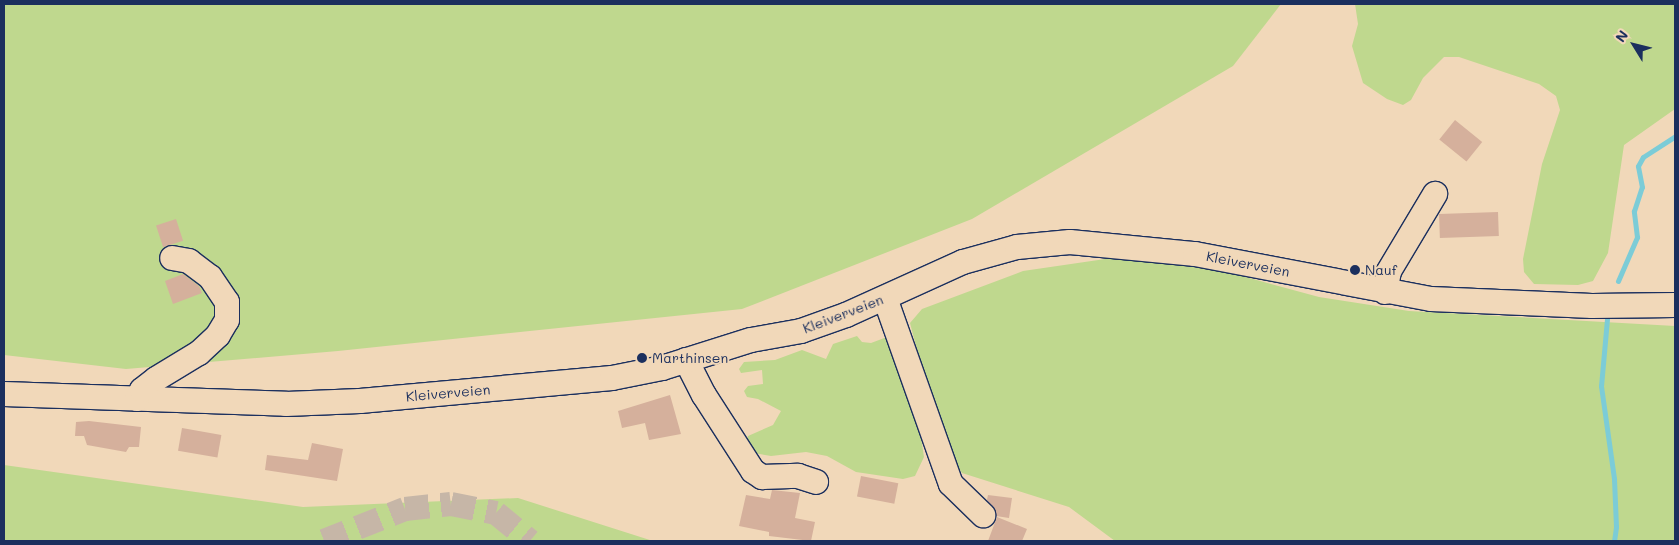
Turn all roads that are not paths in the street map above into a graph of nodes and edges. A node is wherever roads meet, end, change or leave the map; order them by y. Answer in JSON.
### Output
{"nodes":[{"id":1,"x":1434,"y":194,"type":"dead end"},
{"id":2,"x":172,"y":258,"type":"dead end"},
{"id":3,"x":1385,"y":292,"type":"junction"},
{"id":4,"x":885,"y":298,"type":"junction"},
{"id":5,"x":1675,"y":305,"type":"edge"},
{"id":6,"x":686,"y":360,"type":"junction"},
{"id":7,"x":4,"y":394,"type":"edge"},
{"id":8,"x":137,"y":399,"type":"junction"},
{"id":9,"x":816,"y":482,"type":"dead end"},
{"id":10,"x":983,"y":515,"type":"dead end"}],
"edges":[{"from":1,"to":3,"type":"street"},
{"from":2,"to":8,"type":"street"},
{"from":3,"to":4,"type":"street","name":"Kleiverveien"},
{"from":3,"to":5,"type":"street","name":"Kleiverveien"},
{"from":4,"to":6,"type":"street","name":"Kleiverveien"},
{"from":4,"to":10,"type":"street"},
{"from":6,"to":8,"type":"street","name":"Kleiverveien"},
{"from":6,"to":9,"type":"street"},
{"from":7,"to":8,"type":"street","name":"Kleiverveien"}]}
